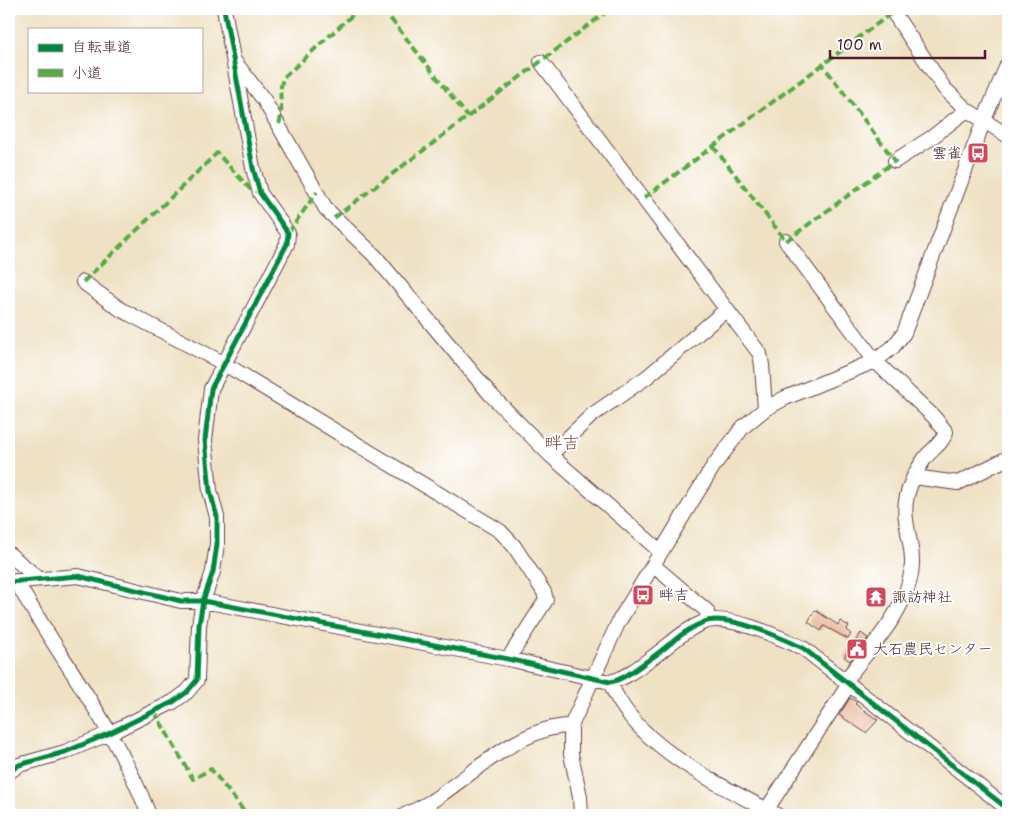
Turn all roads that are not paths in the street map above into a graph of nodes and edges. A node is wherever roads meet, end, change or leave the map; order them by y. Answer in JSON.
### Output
{"nodes":[{"id":1,"x":224,"y":9,"type":"edge"},
{"id":2,"x":891,"y":9,"type":"edge"},
{"id":3,"x":234,"y":59,"type":"junction"},
{"id":4,"x":541,"y":62,"type":"dead end"},
{"id":5,"x":1008,"y":63,"type":"edge"},
{"id":6,"x":967,"y":110,"type":"junction"},
{"id":7,"x":984,"y":120,"type":"junction"},
{"id":8,"x":1008,"y":136,"type":"edge"},
{"id":9,"x":895,"y":161,"type":"dead end"},
{"id":10,"x":786,"y":241,"type":"dead end"},
{"id":11,"x":83,"y":282,"type":"dead end"},
{"id":12,"x":727,"y":309,"type":"junction"},
{"id":13,"x":875,"y":361,"type":"junction"},
{"id":14,"x":223,"y":363,"type":"junction"},
{"id":15,"x":765,"y":409,"type":"junction"},
{"id":16,"x":550,"y":455,"type":"junction"},
{"id":17,"x":1008,"y":458,"type":"edge"},
{"id":18,"x":914,"y":477,"type":"junction"},
{"id":19,"x":661,"y":552,"type":"junction"},
{"id":20,"x":9,"y":554,"type":"edge"},
{"id":21,"x":653,"y":565,"type":"junction"},
{"id":22,"x":38,"y":578,"type":"junction"},
{"id":23,"x":12,"y":581,"type":"edge"},
{"id":24,"x":203,"y":601,"type":"junction"},
{"id":25,"x":708,"y":621,"type":"junction"},
{"id":26,"x":508,"y":659,"type":"junction"},
{"id":27,"x":594,"y":677,"type":"junction"},
{"id":28,"x":610,"y":682,"type":"junction"},
{"id":29,"x":847,"y":683,"type":"junction"},
{"id":30,"x":571,"y":726,"type":"junction"},
{"id":31,"x":110,"y":733,"type":"junction"},
{"id":32,"x":9,"y":772,"type":"edge"},
{"id":33,"x":1008,"y":809,"type":"edge"},
{"id":34,"x":769,"y":813,"type":"edge"},
{"id":35,"x":149,"y":815,"type":"edge"},
{"id":36,"x":405,"y":815,"type":"edge"},
{"id":37,"x":581,"y":815,"type":"edge"}],
"edges":[{"from":1,"to":3,"type":"street"},
{"from":2,"to":6,"type":"street"},
{"from":3,"to":14,"type":"street"},
{"from":3,"to":16,"type":"street"},
{"from":4,"to":12,"type":"street"},
{"from":5,"to":7,"type":"street"},
{"from":6,"to":7,"type":"street"},
{"from":6,"to":9,"type":"street"},
{"from":7,"to":8,"type":"street"},
{"from":7,"to":13,"type":"street"},
{"from":10,"to":13,"type":"street"},
{"from":11,"to":14,"type":"street"},
{"from":12,"to":15,"type":"street"},
{"from":12,"to":16,"type":"street"},
{"from":13,"to":15,"type":"street"},
{"from":13,"to":18,"type":"street"},
{"from":14,"to":24,"type":"street"},
{"from":14,"to":26,"type":"street"},
{"from":15,"to":19,"type":"street"},
{"from":16,"to":19,"type":"street"},
{"from":17,"to":18,"type":"street"},
{"from":18,"to":29,"type":"street"},
{"from":19,"to":21,"type":"street"},
{"from":20,"to":22,"type":"street"},
{"from":21,"to":25,"type":"street"},
{"from":21,"to":27,"type":"street"},
{"from":22,"to":23,"type":"street"},
{"from":22,"to":24,"type":"street"},
{"from":23,"to":31,"type":"street"},
{"from":24,"to":26,"type":"street"},
{"from":24,"to":31,"type":"street"},
{"from":25,"to":28,"type":"street"},
{"from":25,"to":29,"type":"street"},
{"from":26,"to":27,"type":"street"},
{"from":27,"to":28,"type":"street"},
{"from":27,"to":30,"type":"street"},
{"from":28,"to":34,"type":"street"},
{"from":29,"to":33,"type":"street"},
{"from":29,"to":34,"type":"street"},
{"from":30,"to":36,"type":"street"},
{"from":30,"to":37,"type":"street"},
{"from":31,"to":32,"type":"street"},
{"from":31,"to":35,"type":"street"}]}
